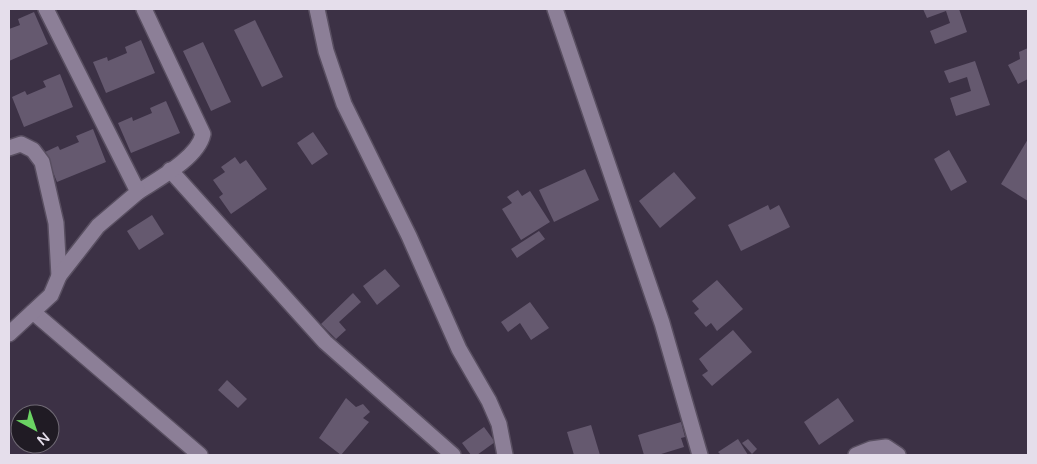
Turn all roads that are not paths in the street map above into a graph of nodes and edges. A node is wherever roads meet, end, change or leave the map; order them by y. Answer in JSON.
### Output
{"nodes":[{"id":1,"x":46,"y":9,"type":"edge"},
{"id":2,"x":144,"y":9,"type":"edge"},
{"id":3,"x":317,"y":9,"type":"edge"},
{"id":4,"x":555,"y":9,"type":"edge"},
{"id":5,"x":9,"y":148,"type":"edge"},
{"id":6,"x":170,"y":170,"type":"junction"},
{"id":7,"x":138,"y":192,"type":"junction"},
{"id":8,"x":59,"y":276,"type":"junction"},
{"id":9,"x":33,"y":312,"type":"junction"},
{"id":10,"x":9,"y":334,"type":"edge"},
{"id":11,"x":200,"y":455,"type":"edge"},
{"id":12,"x":453,"y":455,"type":"edge"},
{"id":13,"x":505,"y":455,"type":"edge"},
{"id":14,"x":700,"y":455,"type":"edge"},
{"id":15,"x":856,"y":455,"type":"edge"},
{"id":16,"x":898,"y":455,"type":"edge"}],
"edges":[{"from":1,"to":7,"type":"street"},
{"from":2,"to":6,"type":"street"},
{"from":3,"to":13,"type":"street"},
{"from":4,"to":14,"type":"street"},
{"from":5,"to":8,"type":"street"},
{"from":6,"to":7,"type":"street"},
{"from":6,"to":12,"type":"street"},
{"from":7,"to":8,"type":"street"},
{"from":8,"to":9,"type":"street"},
{"from":9,"to":10,"type":"street"},
{"from":9,"to":11,"type":"street"},
{"from":15,"to":16,"type":"street"}]}
